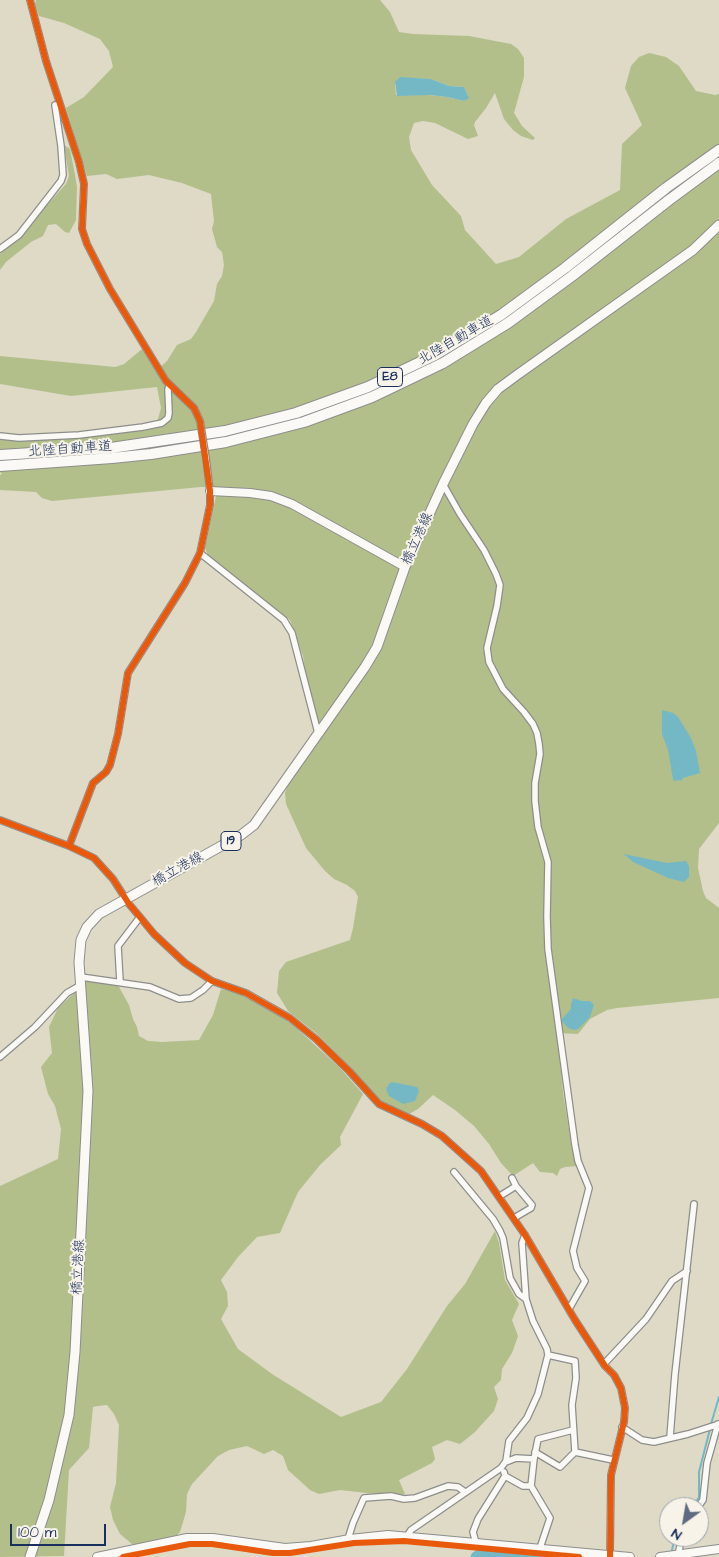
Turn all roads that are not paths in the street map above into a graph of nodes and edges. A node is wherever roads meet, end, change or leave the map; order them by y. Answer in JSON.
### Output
{"nodes":[{"id":1,"x":30,"y":0,"type":"edge"},
{"id":2,"x":54,"y":105,"type":"dead end"},
{"id":3,"x":719,"y":150,"type":"edge"},
{"id":4,"x":719,"y":163,"type":"edge"},
{"id":5,"x":719,"y":225,"type":"edge"},
{"id":6,"x":0,"y":249,"type":"edge"},
{"id":7,"x":170,"y":385,"type":"junction"},
{"id":8,"x":0,"y":436,"type":"edge"},
{"id":9,"x":0,"y":455,"type":"edge"},
{"id":10,"x":0,"y":466,"type":"edge"},
{"id":11,"x":443,"y":484,"type":"junction"},
{"id":12,"x":210,"y":491,"type":"junction"},
{"id":13,"x":200,"y":553,"type":"junction"},
{"id":14,"x":405,"y":567,"type":"junction"},
{"id":15,"x":318,"y":733,"type":"junction"},
{"id":16,"x":0,"y":820,"type":"edge"},
{"id":17,"x":69,"y":846,"type":"junction"},
{"id":18,"x":126,"y":899,"type":"junction"},
{"id":19,"x":140,"y":917,"type":"junction"},
{"id":20,"x":81,"y":981,"type":"junction"},
{"id":21,"x":212,"y":981,"type":"junction"},
{"id":22,"x":120,"y":982,"type":"junction"},
{"id":23,"x":0,"y":1058,"type":"edge"},
{"id":24,"x":454,"y":1172,"type":"dead end"},
{"id":25,"x":512,"y":1178,"type":"dead end"},
{"id":26,"x":516,"y":1186,"type":"junction"},
{"id":27,"x":500,"y":1196,"type":"junction"},
{"id":28,"x":694,"y":1204,"type":"dead end"},
{"id":29,"x":514,"y":1218,"type":"junction"},
{"id":30,"x":525,"y":1235,"type":"junction"},
{"id":31,"x":687,"y":1271,"type":"junction"},
{"id":32,"x":526,"y":1299,"type":"junction"},
{"id":33,"x":569,"y":1309,"type":"junction"},
{"id":34,"x":548,"y":1354,"type":"junction"},
{"id":35,"x":604,"y":1364,"type":"junction"},
{"id":36,"x":719,"y":1424,"type":"edge"},
{"id":37,"x":622,"y":1428,"type":"junction"},
{"id":38,"x":573,"y":1430,"type":"junction"},
{"id":39,"x":670,"y":1437,"type":"junction"},
{"id":40,"x":535,"y":1452,"type":"junction"},
{"id":41,"x":575,"y":1452,"type":"junction"},
{"id":42,"x":534,"y":1459,"type":"junction"},
{"id":43,"x":613,"y":1460,"type":"junction"},
{"id":44,"x":504,"y":1464,"type":"junction"},
{"id":45,"x":505,"y":1476,"type":"junction"},
{"id":46,"x":531,"y":1486,"type":"junction"},
{"id":47,"x":465,"y":1492,"type":"junction"},
{"id":48,"x":703,"y":1497,"type":"edge"},
{"id":49,"x":407,"y":1536,"type":"junction"},
{"id":50,"x":348,"y":1539,"type":"junction"},
{"id":51,"x":476,"y":1542,"type":"junction"},
{"id":52,"x":680,"y":1547,"type":"edge"},
{"id":53,"x":540,"y":1548,"type":"junction"},
{"id":54,"x":719,"y":1550,"type":"edge"},
{"id":55,"x":678,"y":1555,"type":"junction"},
{"id":56,"x":610,"y":1556,"type":"junction"},
{"id":57,"x":30,"y":1557,"type":"edge"},
{"id":58,"x":97,"y":1557,"type":"edge"},
{"id":59,"x":630,"y":1557,"type":"edge"},
{"id":60,"x":660,"y":1557,"type":"edge"}],
"edges":[{"from":1,"to":7,"type":"street"},
{"from":2,"to":6,"type":"street"},
{"from":3,"to":9,"type":"highway","name":"北陸自動車道","number":"E8"},
{"from":4,"to":10,"type":"highway","name":"北陸自動車道","number":"E8"},
{"from":5,"to":11,"type":"main road","name":"橋立港線","number":"19"},
{"from":7,"to":8,"type":"street"},
{"from":7,"to":12,"type":"street","bridge":true},
{"from":11,"to":14,"type":"main road","name":"橋立港線","number":"19"},
{"from":11,"to":33,"type":"street"},
{"from":12,"to":13,"type":"street"},
{"from":12,"to":14,"type":"main road"},
{"from":13,"to":15,"type":"street"},
{"from":13,"to":17,"type":"street"},
{"from":14,"to":15,"type":"main road","name":"橋立港線","number":"19"},
{"from":15,"to":18,"type":"main road","name":"橋立港線","number":"19"},
{"from":16,"to":17,"type":"street"},
{"from":17,"to":18,"type":"street"},
{"from":18,"to":19,"type":"street"},
{"from":18,"to":20,"type":"main road","name":"橋立港線","number":"19"},
{"from":19,"to":21,"type":"street"},
{"from":19,"to":22,"type":"street"},
{"from":20,"to":22,"type":"street"},
{"from":20,"to":23,"type":"street"},
{"from":20,"to":57,"type":"main road","name":"橋立港線","number":"19"},
{"from":21,"to":22,"type":"street"},
{"from":21,"to":27,"type":"street"},
{"from":24,"to":32,"type":"street"},
{"from":25,"to":26,"type":"street"},
{"from":26,"to":27,"type":"street"},
{"from":26,"to":29,"type":"street"},
{"from":27,"to":29,"type":"street"},
{"from":28,"to":31,"type":"street"},
{"from":29,"to":30,"type":"street"},
{"from":30,"to":32,"type":"street"},
{"from":30,"to":33,"type":"street"},
{"from":31,"to":35,"type":"street"},
{"from":31,"to":39,"type":"street"},
{"from":32,"to":34,"type":"street"},
{"from":33,"to":35,"type":"street"},
{"from":34,"to":38,"type":"street"},
{"from":34,"to":44,"type":"street"},
{"from":35,"to":37,"type":"street"},
{"from":36,"to":39,"type":"street"},
{"from":36,"to":48,"type":"street"},
{"from":37,"to":39,"type":"street"},
{"from":37,"to":43,"type":"street"},
{"from":38,"to":40,"type":"street"},
{"from":38,"to":41,"type":"street"},
{"from":40,"to":41,"type":"street"},
{"from":40,"to":42,"type":"street"},
{"from":41,"to":43,"type":"street"},
{"from":42,"to":44,"type":"street"},
{"from":42,"to":46,"type":"street"},
{"from":43,"to":56,"type":"street"},
{"from":44,"to":45,"type":"street"},
{"from":44,"to":47,"type":"street"},
{"from":45,"to":46,"type":"street"},
{"from":45,"to":51,"type":"street"},
{"from":46,"to":53,"type":"street"},
{"from":47,"to":49,"type":"street"},
{"from":47,"to":50,"type":"street"},
{"from":49,"to":50,"type":"main road"},
{"from":49,"to":51,"type":"main road"},
{"from":50,"to":58,"type":"main road"},
{"from":51,"to":53,"type":"main road"},
{"from":52,"to":55,"type":"street"},
{"from":53,"to":56,"type":"main road"},
{"from":54,"to":55,"type":"main road"},
{"from":55,"to":60,"type":"main road"},
{"from":56,"to":59,"type":"main road"}]}
